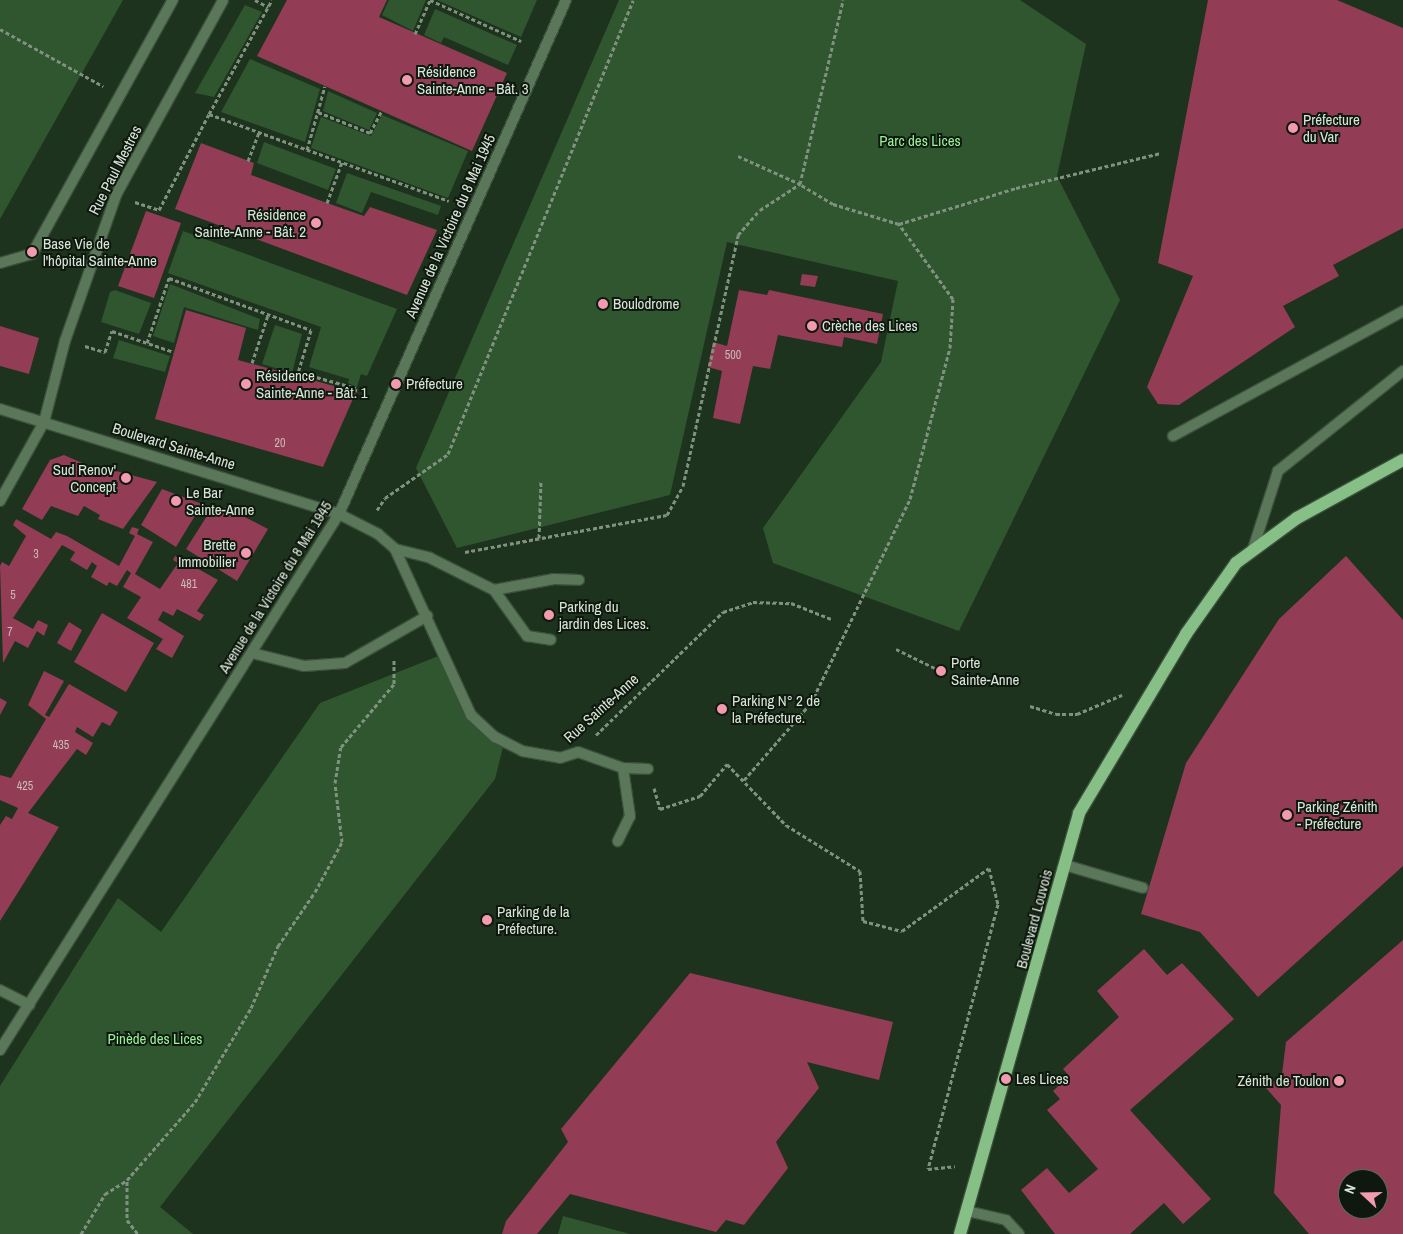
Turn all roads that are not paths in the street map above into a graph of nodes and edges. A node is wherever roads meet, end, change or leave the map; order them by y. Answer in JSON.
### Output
{"nodes":[{"id":1,"x":173,"y":0,"type":"edge"},
{"id":2,"x":223,"y":0,"type":"edge"},
{"id":3,"x":566,"y":0,"type":"edge"},
{"id":4,"x":0,"y":264,"type":"edge"},
{"id":5,"x":1403,"y":311,"type":"edge"},
{"id":6,"x":1403,"y":371,"type":"edge"},
{"id":7,"x":0,"y":409,"type":"edge"},
{"id":8,"x":44,"y":422,"type":"junction"},
{"id":9,"x":1173,"y":436,"type":"dead end"},
{"id":10,"x":1403,"y":460,"type":"edge"},
{"id":11,"x":0,"y":501,"type":"edge"},
{"id":12,"x":339,"y":514,"type":"junction"},
{"id":13,"x":395,"y":549,"type":"junction"},
{"id":14,"x":1252,"y":552,"type":"junction"},
{"id":15,"x":579,"y":580,"type":"dead end"},
{"id":16,"x":494,"y":590,"type":"junction"},
{"id":17,"x":427,"y":616,"type":"junction"},
{"id":18,"x":551,"y":640,"type":"dead end"},
{"id":19,"x":252,"y":653,"type":"junction"},
{"id":20,"x":623,"y":768,"type":"junction"},
{"id":21,"x":648,"y":769,"type":"road end"},
{"id":22,"x":618,"y":841,"type":"dead end"},
{"id":23,"x":1065,"y":865,"type":"junction"},
{"id":24,"x":1143,"y":888,"type":"dead end"},
{"id":25,"x":0,"y":990,"type":"edge"},
{"id":26,"x":30,"y":1005,"type":"junction"},
{"id":27,"x":0,"y":1050,"type":"edge"},
{"id":28,"x":967,"y":1211,"type":"junction"},
{"id":29,"x":960,"y":1234,"type":"edge"},
{"id":30,"x":1019,"y":1234,"type":"edge"}],
"edges":[{"from":1,"to":4,"type":"street"},
{"from":2,"to":8,"type":"street","name":"Rue Paul Mestres"},
{"from":3,"to":12,"type":"street","name":"Avenue de la Victoire du 8 Mai 1945"},
{"from":5,"to":9,"type":"street"},
{"from":6,"to":14,"type":"street"},
{"from":7,"to":8,"type":"street","name":"Boulevard Sainte-Anne"},
{"from":8,"to":11,"type":"street","name":"Rue Paul Mestres"},
{"from":8,"to":12,"type":"street","name":"Boulevard Sainte-Anne"},
{"from":10,"to":14,"type":"main road","name":"Boulevard Louvois"},
{"from":12,"to":13,"type":"street","name":"Rue Sainte-Anne"},
{"from":12,"to":19,"type":"street","name":"Avenue de la Victoire du 8 Mai 1945"},
{"from":13,"to":16,"type":"street"},
{"from":13,"to":17,"type":"street","name":"Rue Sainte-Anne"},
{"from":14,"to":23,"type":"main road","name":"Boulevard Louvois"},
{"from":15,"to":16,"type":"street"},
{"from":16,"to":18,"type":"street"},
{"from":17,"to":19,"type":"street"},
{"from":17,"to":20,"type":"street","name":"Rue Sainte-Anne"},
{"from":19,"to":26,"type":"street","name":"Avenue de la Victoire du 8 Mai 1945"},
{"from":20,"to":21,"type":"street"},
{"from":20,"to":22,"type":"street"},
{"from":23,"to":24,"type":"street"},
{"from":23,"to":28,"type":"main road","name":"Boulevard Louvois"},
{"from":25,"to":26,"type":"street"},
{"from":26,"to":27,"type":"street","name":"Avenue de la Victoire du 8 Mai 1945"},
{"from":28,"to":29,"type":"main road","name":"Boulevard Louvois"},
{"from":28,"to":30,"type":"street"}]}
